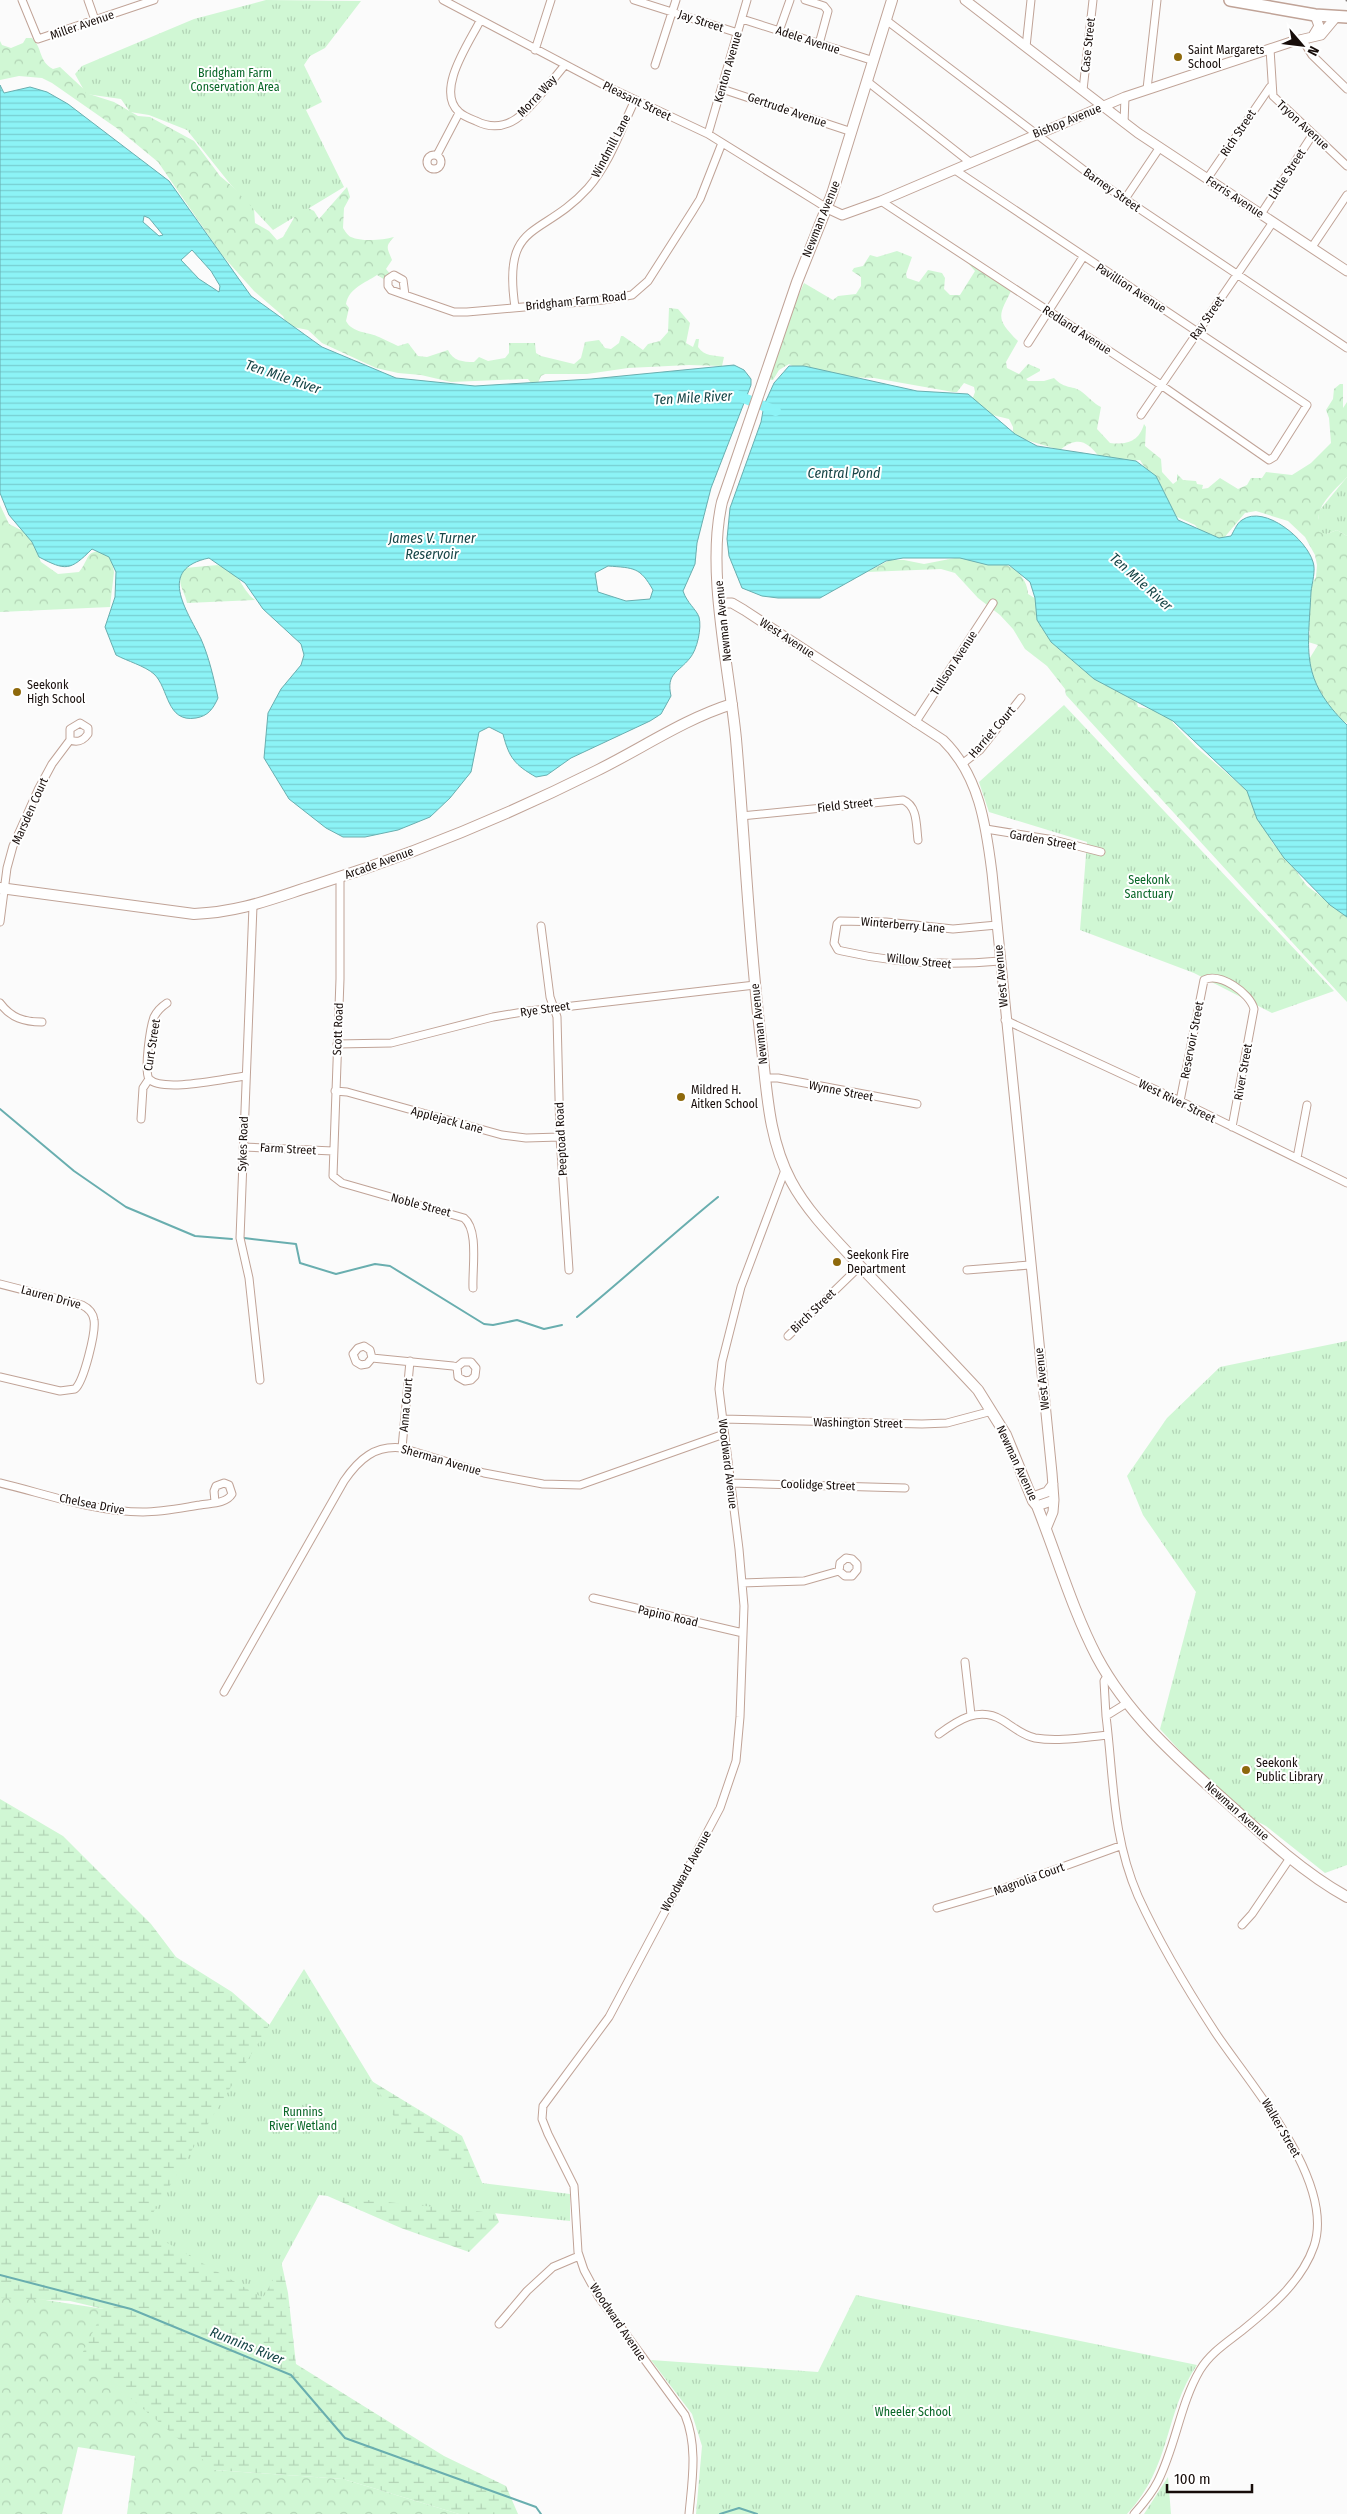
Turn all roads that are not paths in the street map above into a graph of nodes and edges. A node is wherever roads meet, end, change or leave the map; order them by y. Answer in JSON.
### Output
{"nodes":[{"id":1,"x":22,"y":0,"type":"edge"},
{"id":2,"x":88,"y":0,"type":"edge"},
{"id":3,"x":154,"y":0,"type":"edge"},
{"id":4,"x":443,"y":0,"type":"edge"},
{"id":5,"x":551,"y":0,"type":"edge"},
{"id":6,"x":634,"y":0,"type":"edge"},
{"id":7,"x":676,"y":0,"type":"edge"},
{"id":8,"x":747,"y":0,"type":"edge"},
{"id":9,"x":790,"y":0,"type":"edge"},
{"id":10,"x":805,"y":0,"type":"edge"},
{"id":11,"x":892,"y":0,"type":"edge"},
{"id":12,"x":964,"y":0,"type":"edge"},
{"id":13,"x":1031,"y":0,"type":"edge"},
{"id":14,"x":1093,"y":0,"type":"edge"},
{"id":15,"x":1157,"y":0,"type":"edge"},
{"id":16,"x":1230,"y":0,"type":"edge"},
{"id":17,"x":672,"y":12,"type":"junction"},
{"id":18,"x":1315,"y":16,"type":"junction"},
{"id":19,"x":1341,"y":17,"type":"edge"},
{"id":20,"x":742,"y":19,"type":"junction"},
{"id":21,"x":95,"y":20,"type":"junction"},
{"id":22,"x":886,"y":20,"type":"junction"},
{"id":23,"x":480,"y":21,"type":"junction"},
{"id":24,"x":779,"y":31,"type":"junction"},
{"id":25,"x":738,"y":33,"type":"junction"},
{"id":26,"x":1313,"y":36,"type":"junction"},
{"id":27,"x":1302,"y":39,"type":"junction"},
{"id":28,"x":819,"y":44,"type":"junction"},
{"id":29,"x":1026,"y":47,"type":"junction"},
{"id":30,"x":1270,"y":49,"type":"junction"},
{"id":31,"x":535,"y":50,"type":"junction"},
{"id":32,"x":874,"y":61,"type":"junction"},
{"id":33,"x":565,"y":65,"type":"junction"},
{"id":34,"x":655,"y":65,"type":"dead end"},
{"id":35,"x":868,"y":82,"type":"junction"},
{"id":36,"x":1270,"y":87,"type":"junction"},
{"id":37,"x":722,"y":89,"type":"junction"},
{"id":38,"x":1147,"y":89,"type":"junction"},
{"id":39,"x":1347,"y":89,"type":"edge"},
{"id":40,"x":1083,"y":90,"type":"junction"},
{"id":41,"x":1126,"y":97,"type":"junction"},
{"id":42,"x":635,"y":100,"type":"junction"},
{"id":43,"x":1103,"y":106,"type":"junction"},
{"id":44,"x":460,"y":113,"type":"junction"},
{"id":45,"x":1124,"y":123,"type":"junction"},
{"id":46,"x":852,"y":132,"type":"junction"},
{"id":47,"x":708,"y":134,"type":"junction"},
{"id":48,"x":1035,"y":134,"type":"junction"},
{"id":49,"x":1313,"y":134,"type":"junction"},
{"id":50,"x":722,"y":143,"type":"junction"},
{"id":51,"x":1160,"y":147,"type":"junction"},
{"id":52,"x":437,"y":155,"type":"dead end"},
{"id":53,"x":970,"y":163,"type":"junction"},
{"id":54,"x":1347,"y":166,"type":"edge"},
{"id":55,"x":955,"y":170,"type":"junction"},
{"id":56,"x":1207,"y":179,"type":"junction"},
{"id":57,"x":1347,"y":195,"type":"edge"},
{"id":58,"x":1125,"y":199,"type":"junction"},
{"id":59,"x":881,"y":201,"type":"junction"},
{"id":60,"x":828,"y":208,"type":"junction"},
{"id":61,"x":1261,"y":214,"type":"junction"},
{"id":62,"x":1273,"y":222,"type":"junction"},
{"id":63,"x":1312,"y":247,"type":"junction"},
{"id":64,"x":1083,"y":257,"type":"junction"},
{"id":65,"x":1347,"y":270,"type":"edge"},
{"id":66,"x":1237,"y":275,"type":"junction"},
{"id":67,"x":405,"y":295,"type":"dead end"},
{"id":68,"x":516,"y":307,"type":"junction"},
{"id":69,"x":1049,"y":311,"type":"junction"},
{"id":70,"x":1197,"y":331,"type":"junction"},
{"id":71,"x":1028,"y":343,"type":"dead end"},
{"id":72,"x":1347,"y":348,"type":"edge"},
{"id":73,"x":1161,"y":385,"type":"junction"},
{"id":74,"x":1141,"y":415,"type":"dead end"},
{"id":75,"x":1271,"y":458,"type":"joint"},
{"id":76,"x":720,"y":603,"type":"junction"},
{"id":77,"x":993,"y":603,"type":"dead end"},
{"id":78,"x":1021,"y":698,"type":"dead end"},
{"id":79,"x":732,"y":704,"type":"junction"},
{"id":80,"x":915,"y":723,"type":"junction"},
{"id":81,"x":70,"y":740,"type":"dead end"},
{"id":82,"x":962,"y":764,"type":"junction"},
{"id":83,"x":741,"y":816,"type":"junction"},
{"id":84,"x":986,"y":829,"type":"junction"},
{"id":85,"x":918,"y":840,"type":"dead end"},
{"id":86,"x":1101,"y":852,"type":"dead end"},
{"id":87,"x":340,"y":877,"type":"junction"},
{"id":88,"x":2,"y":888,"type":"edge"},
{"id":89,"x":253,"y":906,"type":"junction"},
{"id":90,"x":0,"y":922,"type":"edge"},
{"id":91,"x":997,"y":925,"type":"junction"},
{"id":92,"x":541,"y":926,"type":"dead end"},
{"id":93,"x":838,"y":950,"type":"joint"},
{"id":94,"x":1000,"y":961,"type":"junction"},
{"id":95,"x":755,"y":985,"type":"junction"},
{"id":96,"x":0,"y":1003,"type":"edge"},
{"id":97,"x":167,"y":1003,"type":"dead end"},
{"id":98,"x":553,"y":1008,"type":"junction"},
{"id":99,"x":1253,"y":1016,"type":"joint"},
{"id":100,"x":1005,"y":1020,"type":"junction"},
{"id":101,"x":42,"y":1022,"type":"dead end"},
{"id":102,"x":338,"y":1044,"type":"junction"},
{"id":103,"x":246,"y":1076,"type":"junction"},
{"id":104,"x":765,"y":1078,"type":"junction"},
{"id":105,"x":149,"y":1079,"type":"junction"},
{"id":106,"x":336,"y":1091,"type":"junction"},
{"id":107,"x":1180,"y":1101,"type":"junction"},
{"id":108,"x":917,"y":1104,"type":"dead end"},
{"id":109,"x":1307,"y":1105,"type":"dead end"},
{"id":110,"x":141,"y":1119,"type":"dead end"},
{"id":111,"x":1232,"y":1127,"type":"junction"},
{"id":112,"x":560,"y":1137,"type":"junction"},
{"id":113,"x":243,"y":1147,"type":"junction"},
{"id":114,"x":333,"y":1151,"type":"junction"},
{"id":115,"x":1297,"y":1158,"type":"junction"},
{"id":116,"x":786,"y":1170,"type":"junction"},
{"id":117,"x":335,"y":1179,"type":"joint"},
{"id":118,"x":1347,"y":1183,"type":"edge"},
{"id":119,"x":1030,"y":1265,"type":"junction"},
{"id":120,"x":860,"y":1266,"type":"junction"},
{"id":121,"x":569,"y":1270,"type":"dead end"},
{"id":122,"x":967,"y":1270,"type":"dead end"},
{"id":123,"x":0,"y":1284,"type":"edge"},
{"id":124,"x":472,"y":1288,"type":"dead end"},
{"id":125,"x":788,"y":1336,"type":"dead end"},
{"id":126,"x":372,"y":1358,"type":"dead end"},
{"id":127,"x":410,"y":1361,"type":"junction"},
{"id":128,"x":457,"y":1367,"type":"dead end"},
{"id":129,"x":0,"y":1377,"type":"edge"},
{"id":130,"x":260,"y":1380,"type":"dead end"},
{"id":131,"x":992,"y":1412,"type":"junction"},
{"id":132,"x":722,"y":1419,"type":"junction"},
{"id":133,"x":724,"y":1434,"type":"junction"},
{"id":134,"x":402,"y":1448,"type":"junction"},
{"id":135,"x":0,"y":1483,"type":"edge"},
{"id":136,"x":731,"y":1483,"type":"junction"},
{"id":137,"x":1053,"y":1484,"type":"junction"},
{"id":138,"x":905,"y":1488,"type":"dead end"},
{"id":139,"x":1054,"y":1500,"type":"junction"},
{"id":140,"x":215,"y":1502,"type":"dead end"},
{"id":141,"x":1035,"y":1502,"type":"junction"},
{"id":142,"x":1046,"y":1529,"type":"junction"},
{"id":143,"x":839,"y":1571,"type":"dead end"},
{"id":144,"x":742,"y":1582,"type":"junction"},
{"id":145,"x":593,"y":1598,"type":"dead end"},
{"id":146,"x":743,"y":1632,"type":"junction"},
{"id":147,"x":965,"y":1662,"type":"dead end"},
{"id":148,"x":1108,"y":1675,"type":"junction"},
{"id":149,"x":224,"y":1692,"type":"dead end"},
{"id":150,"x":1127,"y":1703,"type":"junction"},
{"id":151,"x":971,"y":1715,"type":"junction"},
{"id":152,"x":1106,"y":1716,"type":"junction"},
{"id":153,"x":939,"y":1734,"type":"dead end"},
{"id":154,"x":1108,"y":1735,"type":"junction"},
{"id":155,"x":1120,"y":1846,"type":"junction"},
{"id":156,"x":1290,"y":1858,"type":"junction"},
{"id":157,"x":1347,"y":1897,"type":"edge"},
{"id":158,"x":936,"y":1908,"type":"dead end"},
{"id":159,"x":1242,"y":1925,"type":"dead end"},
{"id":160,"x":579,"y":2256,"type":"junction"},
{"id":161,"x":499,"y":2324,"type":"dead end"},
{"id":162,"x":689,"y":2514,"type":"edge"},
{"id":163,"x":1134,"y":2514,"type":"edge"}],
"edges":[{"from":1,"to":21,"type":"street","name":"Miller Avenue"},
{"from":2,"to":21,"type":"street"},
{"from":3,"to":21,"type":"street","name":"Miller Avenue"},
{"from":4,"to":23,"type":"street","name":"Pleasant Street"},
{"from":5,"to":31,"type":"street"},
{"from":6,"to":17,"type":"street","name":"Jay Street"},
{"from":7,"to":17,"type":"street"},
{"from":8,"to":20,"type":"street","name":"Kenton Avenue"},
{"from":9,"to":24,"type":"street"},
{"from":10,"to":28,"type":"street"},
{"from":11,"to":22,"type":"main road","name":"Newman Avenue"},
{"from":12,"to":29,"type":"street","name":"Ferris Avenue"},
{"from":13,"to":29,"type":"street"},
{"from":14,"to":40,"type":"street","name":"Case Street"},
{"from":15,"to":38,"type":"street"},
{"from":16,"to":18,"type":"main road"},
{"from":17,"to":25,"type":"street","name":"Jay Street"},
{"from":17,"to":34,"type":"street"},
{"from":18,"to":19,"type":"main road"},
{"from":18,"to":26,"type":"street"},
{"from":19,"to":26,"type":"street","name":"Bishop Avenue"},
{"from":20,"to":24,"type":"street","name":"Adele Avenue"},
{"from":20,"to":25,"type":"street","name":"Kenton Avenue"},
{"from":22,"to":32,"type":"main road","name":"Newman Avenue"},
{"from":22,"to":48,"type":"street","name":"Barney Street"},
{"from":23,"to":31,"type":"street","name":"Pleasant Street"},
{"from":23,"to":44,"type":"street"},
{"from":24,"to":28,"type":"street","name":"Adele Avenue"},
{"from":25,"to":37,"type":"street","name":"Kenton Avenue"},
{"from":26,"to":27,"type":"street","name":"Bishop Avenue"},
{"from":27,"to":30,"type":"street","name":"Bishop Avenue"},
{"from":27,"to":39,"type":"street"},
{"from":28,"to":32,"type":"street","name":"Adele Avenue"},
{"from":29,"to":40,"type":"street","name":"Ferris Avenue"},
{"from":30,"to":36,"type":"street","name":"Tryon Avenue"},
{"from":30,"to":38,"type":"street","name":"Bishop Avenue"},
{"from":31,"to":33,"type":"street","name":"Pleasant Street"},
{"from":32,"to":35,"type":"main road","name":"Newman Avenue"},
{"from":33,"to":42,"type":"street","name":"Pleasant Street"},
{"from":33,"to":44,"type":"street","name":"Morra Way"},
{"from":35,"to":46,"type":"main road","name":"Newman Avenue"},
{"from":35,"to":53,"type":"street"},
{"from":36,"to":49,"type":"street","name":"Tryon Avenue"},
{"from":36,"to":56,"type":"street","name":"Rich Street"},
{"from":37,"to":46,"type":"street","name":"Gertrude Avenue"},
{"from":37,"to":47,"type":"street","name":"Kenton Avenue"},
{"from":38,"to":41,"type":"street","name":"Bishop Avenue"},
{"from":40,"to":43,"type":"street","name":"Ferris Avenue"},
{"from":41,"to":43,"type":"street","name":"Bishop Avenue"},
{"from":41,"to":45,"type":"street"},
{"from":42,"to":47,"type":"street","name":"Pleasant Street"},
{"from":42,"to":68,"type":"street","name":"Windmill Lane"},
{"from":43,"to":45,"type":"street","name":"Ferris Avenue"},
{"from":43,"to":48,"type":"street","name":"Bishop Avenue"},
{"from":44,"to":52,"type":"street"},
{"from":45,"to":51,"type":"street","name":"Ferris Avenue"},
{"from":46,"to":60,"type":"main road","name":"Newman Avenue"},
{"from":47,"to":50,"type":"street","name":"Pleasant Street"},
{"from":48,"to":53,"type":"street","name":"Bishop Avenue"},
{"from":48,"to":58,"type":"street","name":"Barney Street"},
{"from":49,"to":54,"type":"street","name":"Tryon Avenue"},
{"from":49,"to":61,"type":"street","name":"Little Street"},
{"from":50,"to":60,"type":"street","name":"Pleasant Street"},
{"from":50,"to":68,"type":"street","name":"Bridgham Farm Road"},
{"from":51,"to":56,"type":"street","name":"Ferris Avenue"},
{"from":51,"to":58,"type":"street"},
{"from":53,"to":55,"type":"street","name":"Bishop Avenue"},
{"from":55,"to":59,"type":"street","name":"Bishop Avenue"},
{"from":55,"to":64,"type":"street","name":"Pavillion Avenue"},
{"from":56,"to":61,"type":"street","name":"Ferris Avenue"},
{"from":57,"to":63,"type":"street"},
{"from":58,"to":66,"type":"street","name":"Barney Street"},
{"from":59,"to":60,"type":"street","name":"Bishop Avenue"},
{"from":59,"to":69,"type":"street","name":"Redland Avenue"},
{"from":60,"to":76,"type":"main road","name":"Newman Avenue"},
{"from":61,"to":62,"type":"street","name":"Ferris Avenue"},
{"from":62,"to":63,"type":"street","name":"Ferris Avenue"},
{"from":62,"to":66,"type":"street","name":"Ray Street"},
{"from":63,"to":65,"type":"street","name":"Ferris Avenue"},
{"from":64,"to":69,"type":"street"},
{"from":64,"to":70,"type":"street","name":"Pavillion Avenue"},
{"from":66,"to":70,"type":"street","name":"Ray Street"},
{"from":66,"to":72,"type":"street","name":"Barney Street"},
{"from":67,"to":68,"type":"street","name":"Bridgham Farm Road"},
{"from":69,"to":71,"type":"street"},
{"from":69,"to":73,"type":"street","name":"Redland Avenue"},
{"from":70,"to":73,"type":"street","name":"Ray Street"},
{"from":70,"to":75,"type":"street","name":"Pavillion Avenue"},
{"from":73,"to":74,"type":"street","name":"Ray Street"},
{"from":73,"to":75,"type":"street","name":"Redland Avenue"},
{"from":76,"to":79,"type":"main road","name":"Newman Avenue"},
{"from":76,"to":80,"type":"street","name":"West Avenue"},
{"from":77,"to":80,"type":"street","name":"Tullson Avenue"},
{"from":78,"to":82,"type":"street","name":"Harriet Court"},
{"from":79,"to":83,"type":"main road","name":"Newman Avenue"},
{"from":79,"to":87,"type":"main road","name":"Arcade Avenue"},
{"from":80,"to":82,"type":"street","name":"West Avenue"},
{"from":81,"to":88,"type":"street","name":"Marsden Court"},
{"from":82,"to":84,"type":"street","name":"West Avenue"},
{"from":83,"to":85,"type":"street","name":"Field Street"},
{"from":83,"to":95,"type":"main road","name":"Newman Avenue"},
{"from":84,"to":86,"type":"street","name":"Garden Street"},
{"from":84,"to":91,"type":"street","name":"West Avenue"},
{"from":87,"to":89,"type":"main road","name":"Arcade Avenue"},
{"from":87,"to":102,"type":"street","name":"Scott Road"},
{"from":88,"to":89,"type":"main road","name":"Arcade Avenue"},
{"from":88,"to":90,"type":"street","name":"Marsden Court"},
{"from":89,"to":103,"type":"street","name":"Sykes Road"},
{"from":91,"to":93,"type":"street","name":"Winterberry Lane"},
{"from":91,"to":94,"type":"street","name":"West Avenue"},
{"from":92,"to":98,"type":"street","name":"Peeptoad Road"},
{"from":93,"to":94,"type":"street","name":"Willow Street"},
{"from":94,"to":100,"type":"street","name":"West Avenue"},
{"from":95,"to":98,"type":"street","name":"Rye Street"},
{"from":95,"to":104,"type":"main road","name":"Newman Avenue"},
{"from":96,"to":101,"type":"street"},
{"from":97,"to":105,"type":"street","name":"Curt Street"},
{"from":98,"to":102,"type":"street","name":"Rye Street"},
{"from":98,"to":112,"type":"street","name":"Peeptoad Road"},
{"from":99,"to":107,"type":"street","name":"Reservoir Street"},
{"from":99,"to":111,"type":"street","name":"River Street"},
{"from":100,"to":107,"type":"street","name":"West River Street"},
{"from":100,"to":119,"type":"street","name":"West Avenue"},
{"from":102,"to":106,"type":"street","name":"Scott Road"},
{"from":103,"to":105,"type":"street"},
{"from":103,"to":113,"type":"street","name":"Sykes Road"},
{"from":104,"to":108,"type":"street","name":"Wynne Street"},
{"from":104,"to":116,"type":"main road","name":"Newman Avenue"},
{"from":105,"to":110,"type":"street","name":"Curt Street"},
{"from":106,"to":112,"type":"street","name":"Applejack Lane"},
{"from":106,"to":114,"type":"street","name":"Scott Road"},
{"from":107,"to":111,"type":"street","name":"West River Street"},
{"from":109,"to":115,"type":"street"},
{"from":111,"to":115,"type":"street","name":"West River Street"},
{"from":112,"to":121,"type":"street","name":"Peeptoad Road"},
{"from":113,"to":114,"type":"street","name":"Farm Street"},
{"from":113,"to":130,"type":"street","name":"Sykes Road"},
{"from":114,"to":117,"type":"street","name":"Scott Road"},
{"from":115,"to":118,"type":"street","name":"West River Street"},
{"from":116,"to":120,"type":"main road","name":"Newman Avenue"},
{"from":116,"to":132,"type":"street","name":"Woodward Avenue"},
{"from":117,"to":124,"type":"street","name":"Noble Street"},
{"from":119,"to":122,"type":"street"},
{"from":119,"to":137,"type":"street","name":"West Avenue"},
{"from":120,"to":125,"type":"street","name":"Birch Street"},
{"from":120,"to":131,"type":"main road","name":"Newman Avenue"},
{"from":123,"to":129,"type":"street","name":"Lauren Drive"},
{"from":126,"to":127,"type":"street","name":"Anna Court"},
{"from":127,"to":128,"type":"street","name":"Anna Court"},
{"from":127,"to":134,"type":"street","name":"Anna Court"},
{"from":131,"to":132,"type":"street","name":"Washington Street"},
{"from":131,"to":141,"type":"main road","name":"Newman Avenue"},
{"from":132,"to":133,"type":"street","name":"Woodward Avenue"},
{"from":133,"to":134,"type":"street","name":"Sherman Avenue"},
{"from":133,"to":136,"type":"street","name":"Woodward Avenue"},
{"from":134,"to":149,"type":"street","name":"Sherman Avenue"},
{"from":135,"to":140,"type":"street","name":"Chelsea Drive"},
{"from":136,"to":138,"type":"street","name":"Coolidge Street"},
{"from":136,"to":144,"type":"street","name":"Woodward Avenue"},
{"from":137,"to":139,"type":"street","name":"West Avenue"},
{"from":137,"to":141,"type":"street"},
{"from":139,"to":141,"type":"street"},
{"from":139,"to":142,"type":"street","name":"West Avenue"},
{"from":141,"to":142,"type":"main road","name":"Newman Avenue"},
{"from":142,"to":148,"type":"main road","name":"Newman Avenue"},
{"from":143,"to":144,"type":"street"},
{"from":144,"to":146,"type":"street","name":"Woodward Avenue"},
{"from":145,"to":146,"type":"street","name":"Papino Road"},
{"from":146,"to":160,"type":"street","name":"Woodward Avenue"},
{"from":147,"to":151,"type":"street"},
{"from":148,"to":150,"type":"main road","name":"Newman Avenue"},
{"from":148,"to":152,"type":"street","name":"Walker Street"},
{"from":150,"to":152,"type":"street"},
{"from":150,"to":156,"type":"main road","name":"Newman Avenue"},
{"from":151,"to":153,"type":"street"},
{"from":151,"to":154,"type":"street"},
{"from":152,"to":154,"type":"street","name":"Walker Street"},
{"from":154,"to":155,"type":"street","name":"Walker Street"},
{"from":155,"to":158,"type":"street","name":"Magnolia Court"},
{"from":155,"to":163,"type":"street","name":"Walker Street"},
{"from":156,"to":157,"type":"main road","name":"Newman Avenue"},
{"from":156,"to":159,"type":"street"},
{"from":160,"to":161,"type":"street"},
{"from":160,"to":162,"type":"street","name":"Woodward Avenue"}]}
